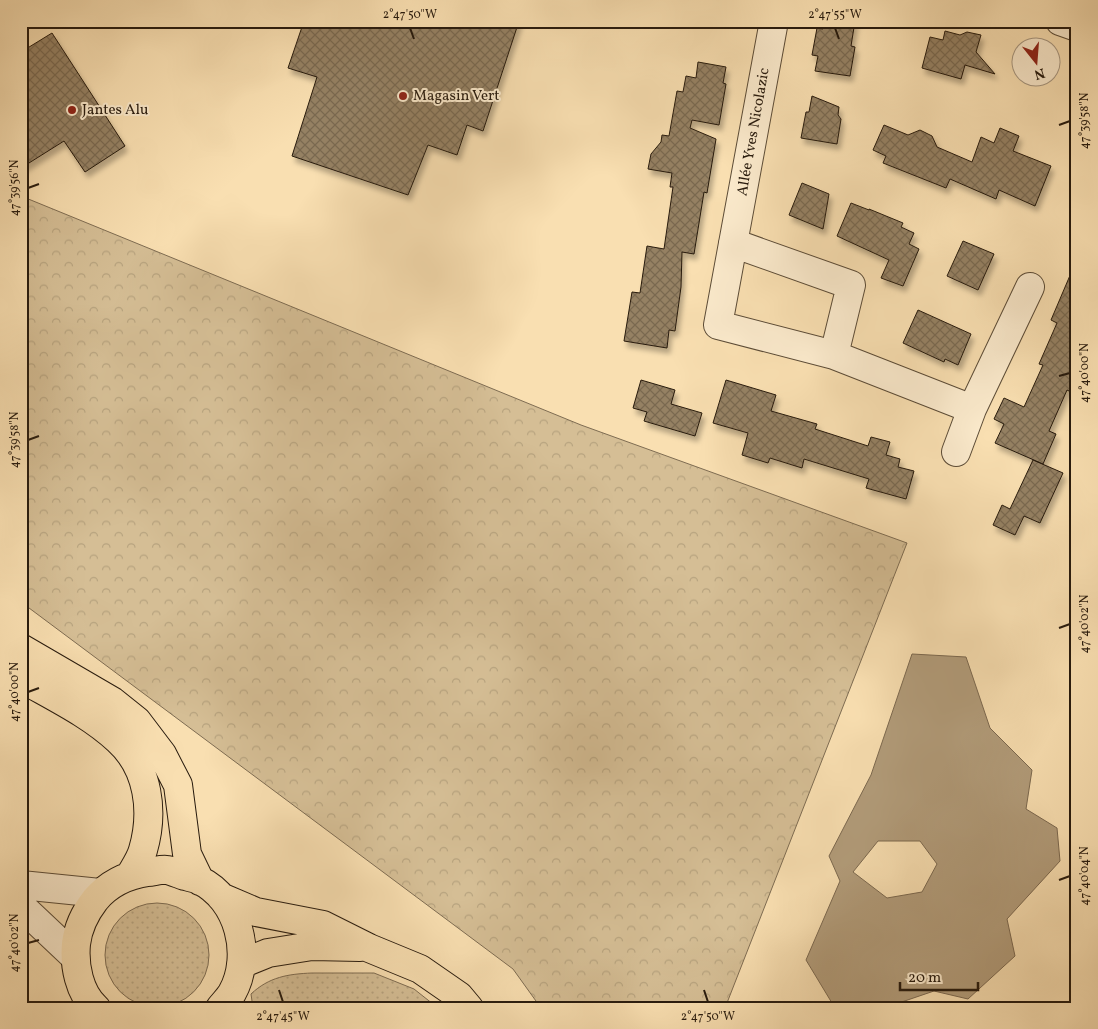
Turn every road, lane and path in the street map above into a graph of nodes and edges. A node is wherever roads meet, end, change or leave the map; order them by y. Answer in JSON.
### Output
{"nodes":[{"id":1,"x":774,"y":21,"type":"edge"},
{"id":2,"x":1060,"y":21,"type":"edge"},
{"id":3,"x":1077,"y":27,"type":"edge"},
{"id":4,"x":733,"y":243,"type":"junction"},
{"id":5,"x":1030,"y":287,"type":"dead end"},
{"id":6,"x":834,"y":355,"type":"junction"},
{"id":7,"x":972,"y":409,"type":"junction"},
{"id":8,"x":956,"y":452,"type":"dead end"},
{"id":9,"x":21,"y":648,"type":"edge"},
{"id":10,"x":21,"y":678,"type":"edge"},
{"id":11,"x":131,"y":874,"type":"junction"},
{"id":12,"x":21,"y":885,"type":"edge"},
{"id":13,"x":210,"y":889,"type":"junction"},
{"id":14,"x":100,"y":893,"type":"junction"},
{"id":15,"x":21,"y":906,"type":"edge"},
{"id":16,"x":369,"y":948,"type":"junction"},
{"id":17,"x":75,"y":957,"type":"junction"},
{"id":18,"x":241,"y":964,"type":"junction"},
{"id":19,"x":229,"y":1003,"type":"edge"},
{"id":20,"x":94,"y":1007,"type":"edge"},
{"id":21,"x":470,"y":1008,"type":"edge"}],
"edges":[{"from":1,"to":4,"type":"street","name":"Allée Yves Nicolazic"},
{"from":2,"to":3,"type":"street"},
{"from":4,"to":6,"type":"street"},
{"from":4,"to":6,"type":"street","name":"Allée Yves Nicolazic"},
{"from":5,"to":7,"type":"street"},
{"from":6,"to":7,"type":"street"},
{"from":7,"to":8,"type":"street"},
{"from":9,"to":13,"type":"main road"},
{"from":10,"to":11,"type":"main road"},
{"from":11,"to":13,"type":"main road"},
{"from":11,"to":14,"type":"main road"},
{"from":12,"to":14,"type":"street"},
{"from":13,"to":16,"type":"main road"},
{"from":13,"to":18,"type":"main road"},
{"from":14,"to":17,"type":"main road"},
{"from":15,"to":17,"type":"street"},
{"from":16,"to":18,"type":"main road"},
{"from":16,"to":21,"type":"main road"},
{"from":17,"to":20,"type":"main road"},
{"from":18,"to":19,"type":"main road"}]}
